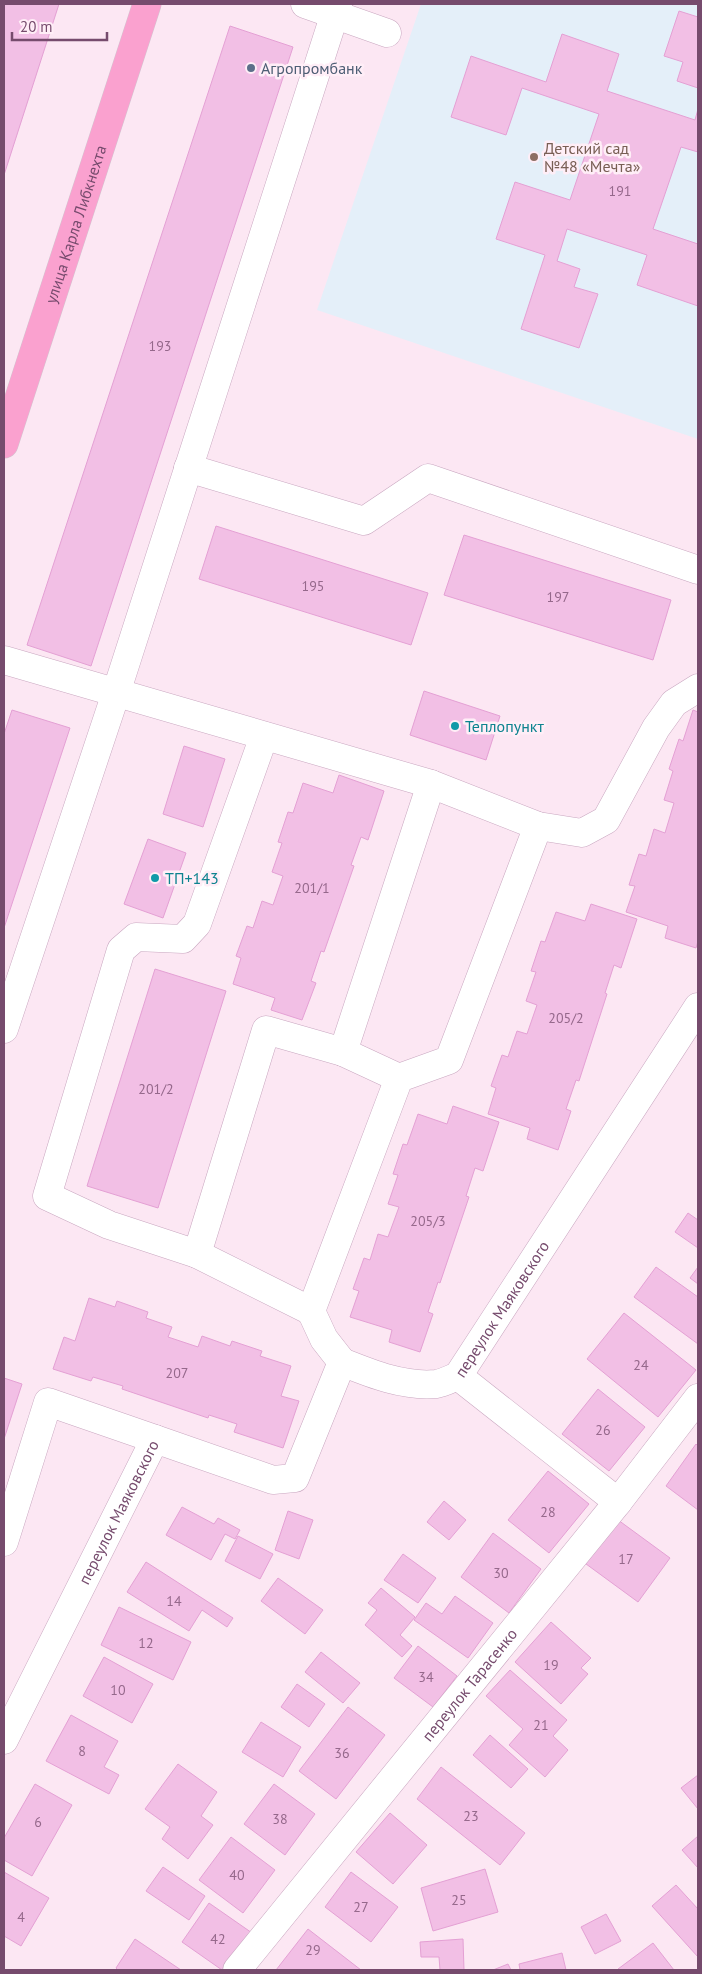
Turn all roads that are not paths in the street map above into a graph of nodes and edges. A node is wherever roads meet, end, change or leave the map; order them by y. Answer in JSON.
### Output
{"nodes":[{"id":1,"x":147,"y":4,"type":"edge"},
{"id":2,"x":305,"y":4,"type":"edge"},
{"id":3,"x":336,"y":8,"type":"edge"},
{"id":4,"x":387,"y":33,"type":"dead end"},
{"id":5,"x":12,"y":392,"type":"edge"},
{"id":6,"x":4,"y":444,"type":"edge"},
{"id":7,"x":188,"y":468,"type":"junction"},
{"id":8,"x":698,"y":570,"type":"edge"},
{"id":9,"x":4,"y":660,"type":"edge"},
{"id":10,"x":698,"y":688,"type":"edge"},
{"id":11,"x":116,"y":693,"type":"junction"},
{"id":12,"x":264,"y":736,"type":"junction"},
{"id":13,"x":431,"y":784,"type":"junction"},
{"id":14,"x":538,"y":826,"type":"junction"},
{"id":15,"x":698,"y":1007,"type":"edge"},
{"id":16,"x":4,"y":1029,"type":"edge"},
{"id":17,"x":343,"y":1052,"type":"junction"},
{"id":18,"x":398,"y":1078,"type":"junction"},
{"id":19,"x":197,"y":1254,"type":"junction"},
{"id":20,"x":312,"y":1311,"type":"junction"},
{"id":21,"x":342,"y":1362,"type":"junction"},
{"id":22,"x":458,"y":1376,"type":"junction"},
{"id":23,"x":698,"y":1398,"type":"edge"},
{"id":24,"x":155,"y":1439,"type":"junction"},
{"id":25,"x":618,"y":1502,"type":"junction"},
{"id":26,"x":4,"y":1542,"type":"edge"},
{"id":27,"x":4,"y":1740,"type":"edge"},
{"id":28,"x":236,"y":1970,"type":"edge"}],
"edges":[{"from":1,"to":5,"type":"main road","name":"улица Карла Либкнехта"},
{"from":2,"to":3,"type":"street"},
{"from":3,"to":4,"type":"street"},
{"from":3,"to":7,"type":"street"},
{"from":5,"to":6,"type":"main road","name":"улица Карла Либкнехта"},
{"from":7,"to":8,"type":"street"},
{"from":7,"to":11,"type":"street"},
{"from":9,"to":11,"type":"street"},
{"from":10,"to":14,"type":"street"},
{"from":11,"to":12,"type":"street"},
{"from":11,"to":16,"type":"street"},
{"from":12,"to":13,"type":"street"},
{"from":12,"to":19,"type":"street"},
{"from":13,"to":14,"type":"street"},
{"from":13,"to":17,"type":"street"},
{"from":14,"to":18,"type":"street"},
{"from":15,"to":22,"type":"street","name":"переулок Маяковского"},
{"from":17,"to":18,"type":"street"},
{"from":17,"to":19,"type":"street"},
{"from":18,"to":20,"type":"street"},
{"from":19,"to":20,"type":"street"},
{"from":20,"to":21,"type":"street"},
{"from":21,"to":22,"type":"street","name":"переулок Маяковского"},
{"from":21,"to":24,"type":"street","name":"переулок Маяковского"},
{"from":22,"to":25,"type":"street"},
{"from":23,"to":25,"type":"street","name":"переулок Тарасенко"},
{"from":24,"to":26,"type":"street"},
{"from":24,"to":27,"type":"street","name":"переулок Маяковского"},
{"from":25,"to":28,"type":"street","name":"переулок Тарасенко"}]}
